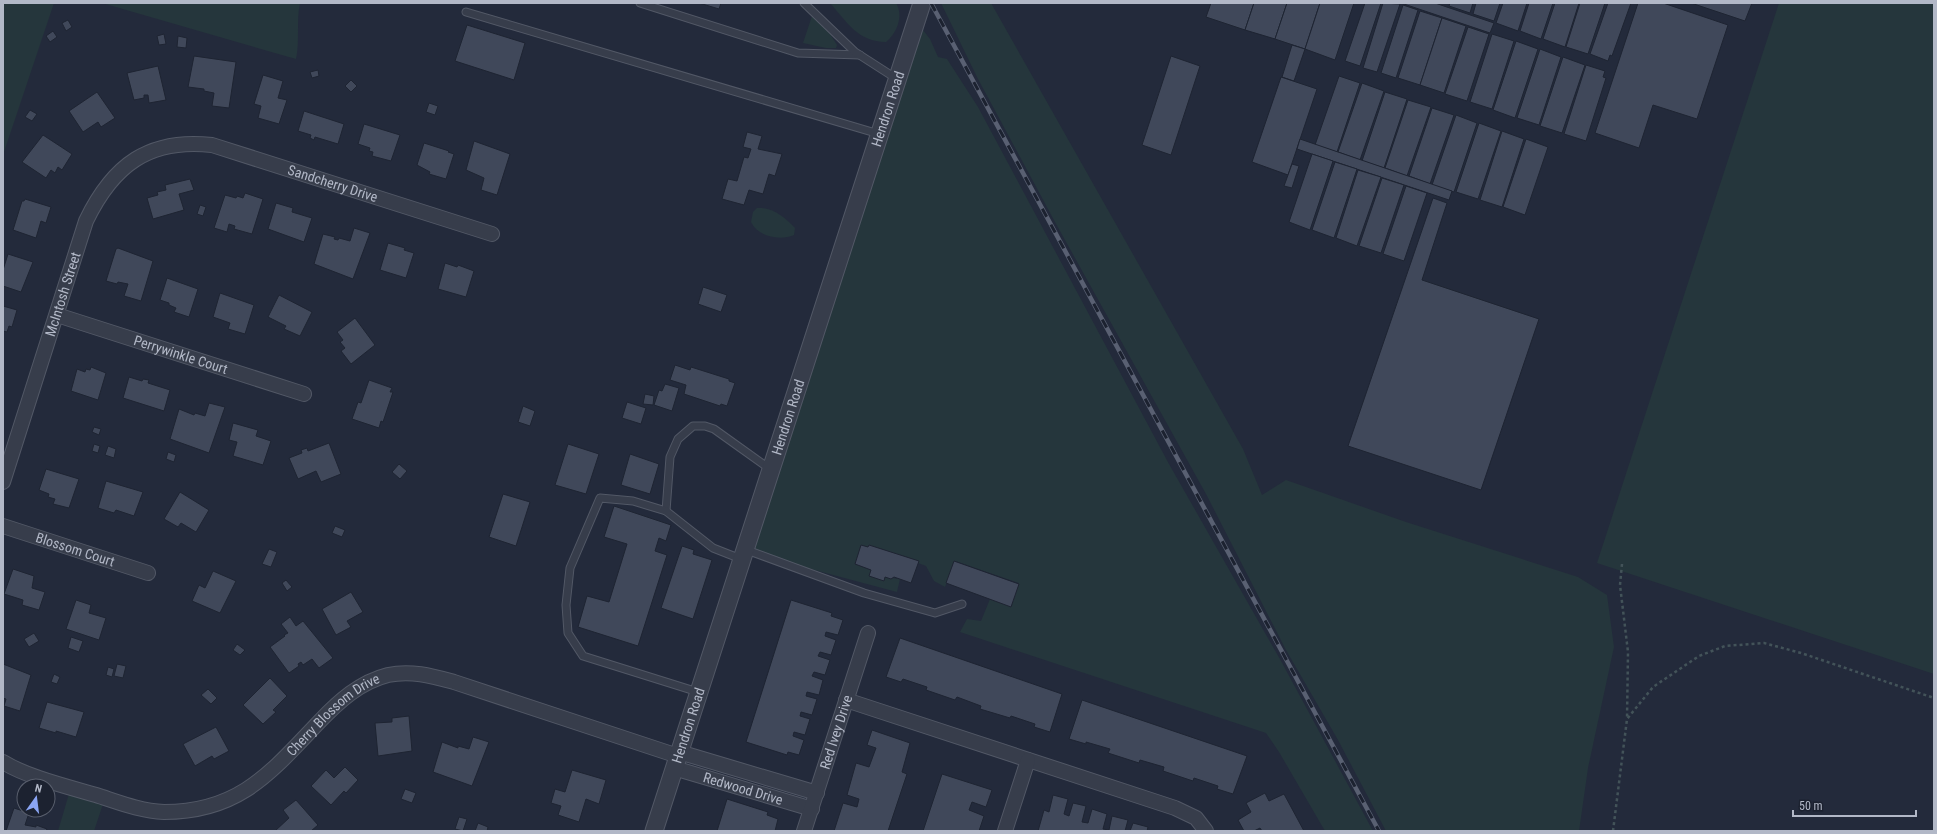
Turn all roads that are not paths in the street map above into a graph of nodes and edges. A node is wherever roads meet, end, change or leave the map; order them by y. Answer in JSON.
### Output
{"nodes":[{"id":1,"x":640,"y":3,"type":"edge"},
{"id":2,"x":804,"y":3,"type":"edge"},
{"id":3,"x":920,"y":4,"type":"edge"},
{"id":4,"x":466,"y":12,"type":"dead end"},
{"id":5,"x":860,"y":55,"type":"junction"},
{"id":6,"x":897,"y":79,"type":"junction"},
{"id":7,"x":879,"y":134,"type":"junction"},
{"id":8,"x":172,"y":144,"type":"joint"},
{"id":9,"x":492,"y":234,"type":"dead end"},
{"id":10,"x":57,"y":315,"type":"junction"},
{"id":11,"x":304,"y":394,"type":"dead end"},
{"id":12,"x":770,"y":469,"type":"junction"},
{"id":13,"x":3,"y":482,"type":"edge"},
{"id":14,"x":666,"y":511,"type":"junction"},
{"id":15,"x":3,"y":526,"type":"edge"},
{"id":16,"x":743,"y":554,"type":"junction"},
{"id":17,"x":148,"y":573,"type":"dead end"},
{"id":18,"x":962,"y":604,"type":"dead end"},
{"id":19,"x":868,"y":633,"type":"dead end"},
{"id":20,"x":698,"y":692,"type":"junction"},
{"id":21,"x":846,"y":700,"type":"junction"},
{"id":22,"x":677,"y":758,"type":"junction"},
{"id":23,"x":1028,"y":760,"type":"junction"},
{"id":24,"x":3,"y":762,"type":"edge"},
{"id":25,"x":816,"y":792,"type":"junction"},
{"id":26,"x":812,"y":808,"type":"junction"},
{"id":27,"x":654,"y":831,"type":"edge"},
{"id":28,"x":804,"y":831,"type":"edge"},
{"id":29,"x":1005,"y":831,"type":"edge"},
{"id":30,"x":1206,"y":831,"type":"edge"}],
"edges":[{"from":1,"to":5,"type":"lane"},
{"from":2,"to":5,"type":"lane"},
{"from":3,"to":6,"type":"street","name":"Hendron Road"},
{"from":4,"to":7,"type":"lane"},
{"from":5,"to":6,"type":"lane"},
{"from":6,"to":7,"type":"street","name":"Hendron Road"},
{"from":7,"to":12,"type":"street","name":"Hendron Road"},
{"from":8,"to":9,"type":"street","name":"Sandcherry Drive"},
{"from":8,"to":10,"type":"street","name":"McIntosh Street"},
{"from":10,"to":11,"type":"street","name":"Perrywinkle Court"},
{"from":10,"to":13,"type":"street","name":"McIntosh Street"},
{"from":12,"to":14,"type":"lane"},
{"from":12,"to":16,"type":"street","name":"Hendron Road"},
{"from":14,"to":16,"type":"lane"},
{"from":14,"to":20,"type":"lane"},
{"from":15,"to":17,"type":"street","name":"Blossom Court"},
{"from":16,"to":18,"type":"lane"},
{"from":16,"to":20,"type":"street","name":"Hendron Road"},
{"from":19,"to":21,"type":"street","name":"Red Ivey Drive"},
{"from":20,"to":22,"type":"street","name":"Hendron Road"},
{"from":21,"to":23,"type":"street"},
{"from":21,"to":25,"type":"street","name":"Red Ivey Drive"},
{"from":22,"to":24,"type":"street","name":"Cherry Blossom Drive"},
{"from":22,"to":25,"type":"street","name":"Redwood Drive"},
{"from":22,"to":26,"type":"street","name":"Redwood Drive"},
{"from":22,"to":27,"type":"street","name":"Hendron Road"},
{"from":23,"to":29,"type":"street"},
{"from":23,"to":30,"type":"street"},
{"from":25,"to":26,"type":"street","name":"Red Ivey Drive"},
{"from":26,"to":28,"type":"street","name":"Red Ivey Drive"}]}
